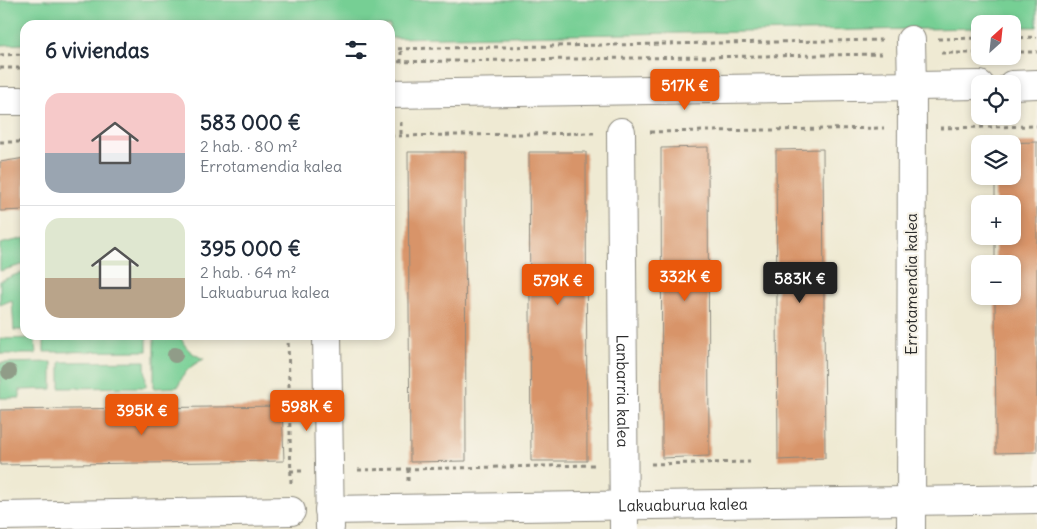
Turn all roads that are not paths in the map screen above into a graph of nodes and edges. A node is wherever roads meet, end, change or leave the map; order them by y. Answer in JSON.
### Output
{"nodes":[{"id":1,"x":911,"y":47,"type":"road end"},
{"id":2,"x":1037,"y":84,"type":"edge"},
{"id":3,"x":971,"y":85,"type":"edge"},
{"id":4,"x":1021,"y":85,"type":"edge"},
{"id":5,"x":912,"y":87,"type":"junction"},
{"id":6,"x":395,"y":94,"type":"edge"},
{"id":7,"x":0,"y":101,"type":"edge"},
{"id":8,"x":20,"y":101,"type":"edge"},
{"id":9,"x":621,"y":132,"type":"road end"},
{"id":10,"x":327,"y":340,"type":"edge"},
{"id":11,"x":1037,"y":499,"type":"edge"},
{"id":12,"x":910,"y":500,"type":"junction"},
{"id":13,"x":291,"y":511,"type":"road end"},
{"id":14,"x":0,"y":516,"type":"edge"},
{"id":15,"x":624,"y":517,"type":"edge"},
{"id":16,"x":330,"y":519,"type":"edge"},
{"id":17,"x":911,"y":529,"type":"edge"}],
"edges":[{"from":1,"to":5,"type":"street","name":"Errotamendia kalea"},
{"from":2,"to":4,"type":"street"},
{"from":3,"to":5,"type":"street"},
{"from":5,"to":6,"type":"street"},
{"from":5,"to":12,"type":"street","name":"Errotamendia kalea"},
{"from":7,"to":8,"type":"street"},
{"from":9,"to":15,"type":"street","name":"Lanbarria kalea"},
{"from":10,"to":16,"type":"street"},
{"from":11,"to":12,"type":"street","name":"Lakuaburua kalea"},
{"from":12,"to":15,"type":"street","name":"Lakuaburua kalea"},
{"from":12,"to":17,"type":"street","name":"Errotamendia kalea"},
{"from":13,"to":14,"type":"street"},
{"from":15,"to":16,"type":"street","name":"Lakuaburua kalea"}]}
